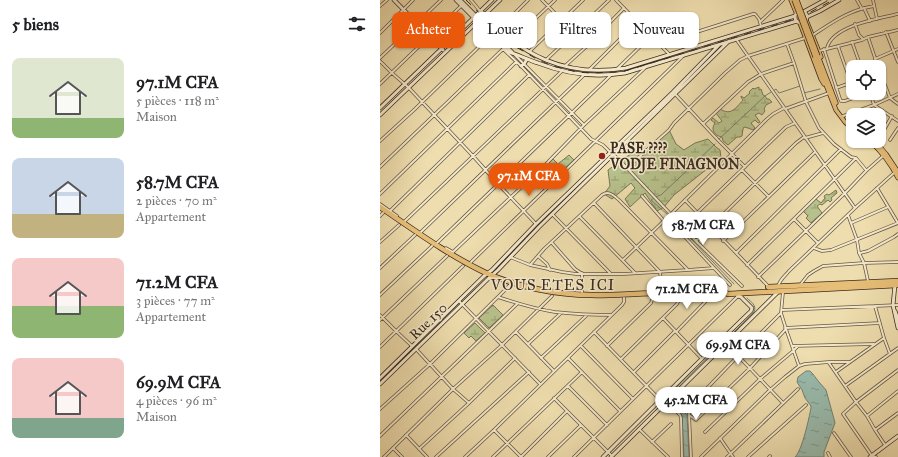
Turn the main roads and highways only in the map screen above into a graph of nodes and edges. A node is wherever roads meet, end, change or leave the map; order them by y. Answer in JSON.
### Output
{"nodes":[{"id":1,"x":394,"y":0,"type":"edge"},
{"id":2,"x":456,"y":0,"type":"edge"},
{"id":3,"x":460,"y":0,"type":"edge"},
{"id":4,"x":492,"y":0,"type":"edge"},
{"id":5,"x":500,"y":0,"type":"edge"},
{"id":6,"x":792,"y":0,"type":"edge"},
{"id":7,"x":798,"y":0,"type":"edge"},
{"id":8,"x":825,"y":0,"type":"edge"},
{"id":9,"x":839,"y":0,"type":"edge"},
{"id":10,"x":481,"y":11,"type":"edge"},
{"id":11,"x":803,"y":11,"type":"junction"},
{"id":12,"x":406,"y":12,"type":"edge"},
{"id":13,"x":487,"y":12,"type":"edge"},
{"id":14,"x":473,"y":14,"type":"edge"},
{"id":15,"x":796,"y":14,"type":"junction"},
{"id":16,"x":473,"y":15,"type":"edge"},
{"id":17,"x":473,"y":18,"type":"edge"},
{"id":18,"x":807,"y":18,"type":"junction"},
{"id":19,"x":798,"y":22,"type":"junction"},
{"id":20,"x":465,"y":26,"type":"edge"},
{"id":21,"x":473,"y":27,"type":"edge"},
{"id":22,"x":729,"y":41,"type":"junction"},
{"id":23,"x":719,"y":45,"type":"junction"},
{"id":24,"x":442,"y":48,"type":"joint"},
{"id":25,"x":503,"y":48,"type":"edge"},
{"id":26,"x":509,"y":48,"type":"edge"},
{"id":27,"x":522,"y":48,"type":"edge"},
{"id":28,"x":446,"y":52,"type":"junction"},
{"id":29,"x":514,"y":53,"type":"junction"},
{"id":30,"x":817,"y":56,"type":"junction"},
{"id":31,"x":528,"y":59,"type":"junction"},
{"id":32,"x":521,"y":66,"type":"road end"},
{"id":33,"x":828,"y":85,"type":"junction"},
{"id":34,"x":380,"y":108,"type":"edge"},
{"id":35,"x":380,"y":116,"type":"edge"},
{"id":36,"x":846,"y":119,"type":"edge"},
{"id":37,"x":846,"y":123,"type":"edge"},
{"id":38,"x":876,"y":148,"type":"edge"},
{"id":39,"x":881,"y":148,"type":"edge"},
{"id":40,"x":896,"y":172,"type":"edge"},
{"id":41,"x":898,"y":178,"type":"edge"},
{"id":42,"x":380,"y":206,"type":"edge"},
{"id":43,"x":490,"y":274,"type":"junction"},
{"id":44,"x":897,"y":284,"type":"edge"},
{"id":45,"x":768,"y":287,"type":"road end"},
{"id":46,"x":780,"y":289,"type":"junction"},
{"id":47,"x":738,"y":295,"type":"junction"},
{"id":48,"x":893,"y":306,"type":"junction"},
{"id":49,"x":898,"y":319,"type":"edge"},
{"id":50,"x":898,"y":328,"type":"edge"},
{"id":51,"x":380,"y":378,"type":"edge"},
{"id":52,"x":380,"y":384,"type":"edge"},
{"id":53,"x":898,"y":436,"type":"edge"},
{"id":54,"x":871,"y":456,"type":"edge"},
{"id":55,"x":603,"y":457,"type":"edge"},
{"id":56,"x":612,"y":457,"type":"edge"}],
"edges":[{"from":1,"to":12,"type":"main road"},
{"from":2,"to":16,"type":"main road"},
{"from":3,"to":14,"type":"main road"},
{"from":4,"to":10,"type":"main road"},
{"from":5,"to":13,"type":"main road"},
{"from":6,"to":15,"type":"main road"},
{"from":6,"to":30,"type":"main road","bridge":true},
{"from":7,"to":11,"type":"main road"},
{"from":7,"to":30,"type":"main road","bridge":true},
{"from":8,"to":11,"type":"main road"},
{"from":9,"to":18,"type":"main road"},
{"from":11,"to":15,"type":"main road"},
{"from":11,"to":18,"type":"main road"},
{"from":15,"to":19,"type":"main road"},
{"from":15,"to":27,"type":"main road"},
{"from":17,"to":20,"type":"main road"},
{"from":18,"to":19,"type":"main road"},
{"from":18,"to":33,"type":"main road"},
{"from":19,"to":22,"type":"main road"},
{"from":19,"to":33,"type":"main road"},
{"from":21,"to":28,"type":"main road"},
{"from":22,"to":23,"type":"main road"},
{"from":22,"to":43,"type":"main road"},
{"from":23,"to":31,"type":"main road"},
{"from":23,"to":43,"type":"main road"},
{"from":24,"to":28,"type":"main road"},
{"from":24,"to":34,"type":"main road"},
{"from":25,"to":29,"type":"main road"},
{"from":26,"to":29,"type":"main road"},
{"from":28,"to":35,"type":"main road"},
{"from":29,"to":31,"type":"main road"},
{"from":30,"to":33,"type":"main road"},
{"from":31,"to":32,"type":"main road"},
{"from":33,"to":36,"type":"main road"},
{"from":33,"to":37,"type":"main road"},
{"from":38,"to":40,"type":"main road"},
{"from":39,"to":40,"type":"main road"},
{"from":40,"to":41,"type":"main road"},
{"from":42,"to":43,"type":"highway"},
{"from":43,"to":47,"type":"highway"},
{"from":43,"to":51,"type":"main road","name":"Rue 150"},
{"from":43,"to":52,"type":"main road","name":"Rue 150"},
{"from":44,"to":46,"type":"highway"},
{"from":44,"to":46,"type":"highway"},
{"from":44,"to":48,"type":"main road"},
{"from":45,"to":46,"type":"highway"},
{"from":46,"to":47,"type":"highway"},
{"from":46,"to":56,"type":"main road"},
{"from":47,"to":55,"type":"main road"},
{"from":48,"to":49,"type":"main road"},
{"from":48,"to":50,"type":"main road"},
{"from":53,"to":54,"type":"main road"}]}
